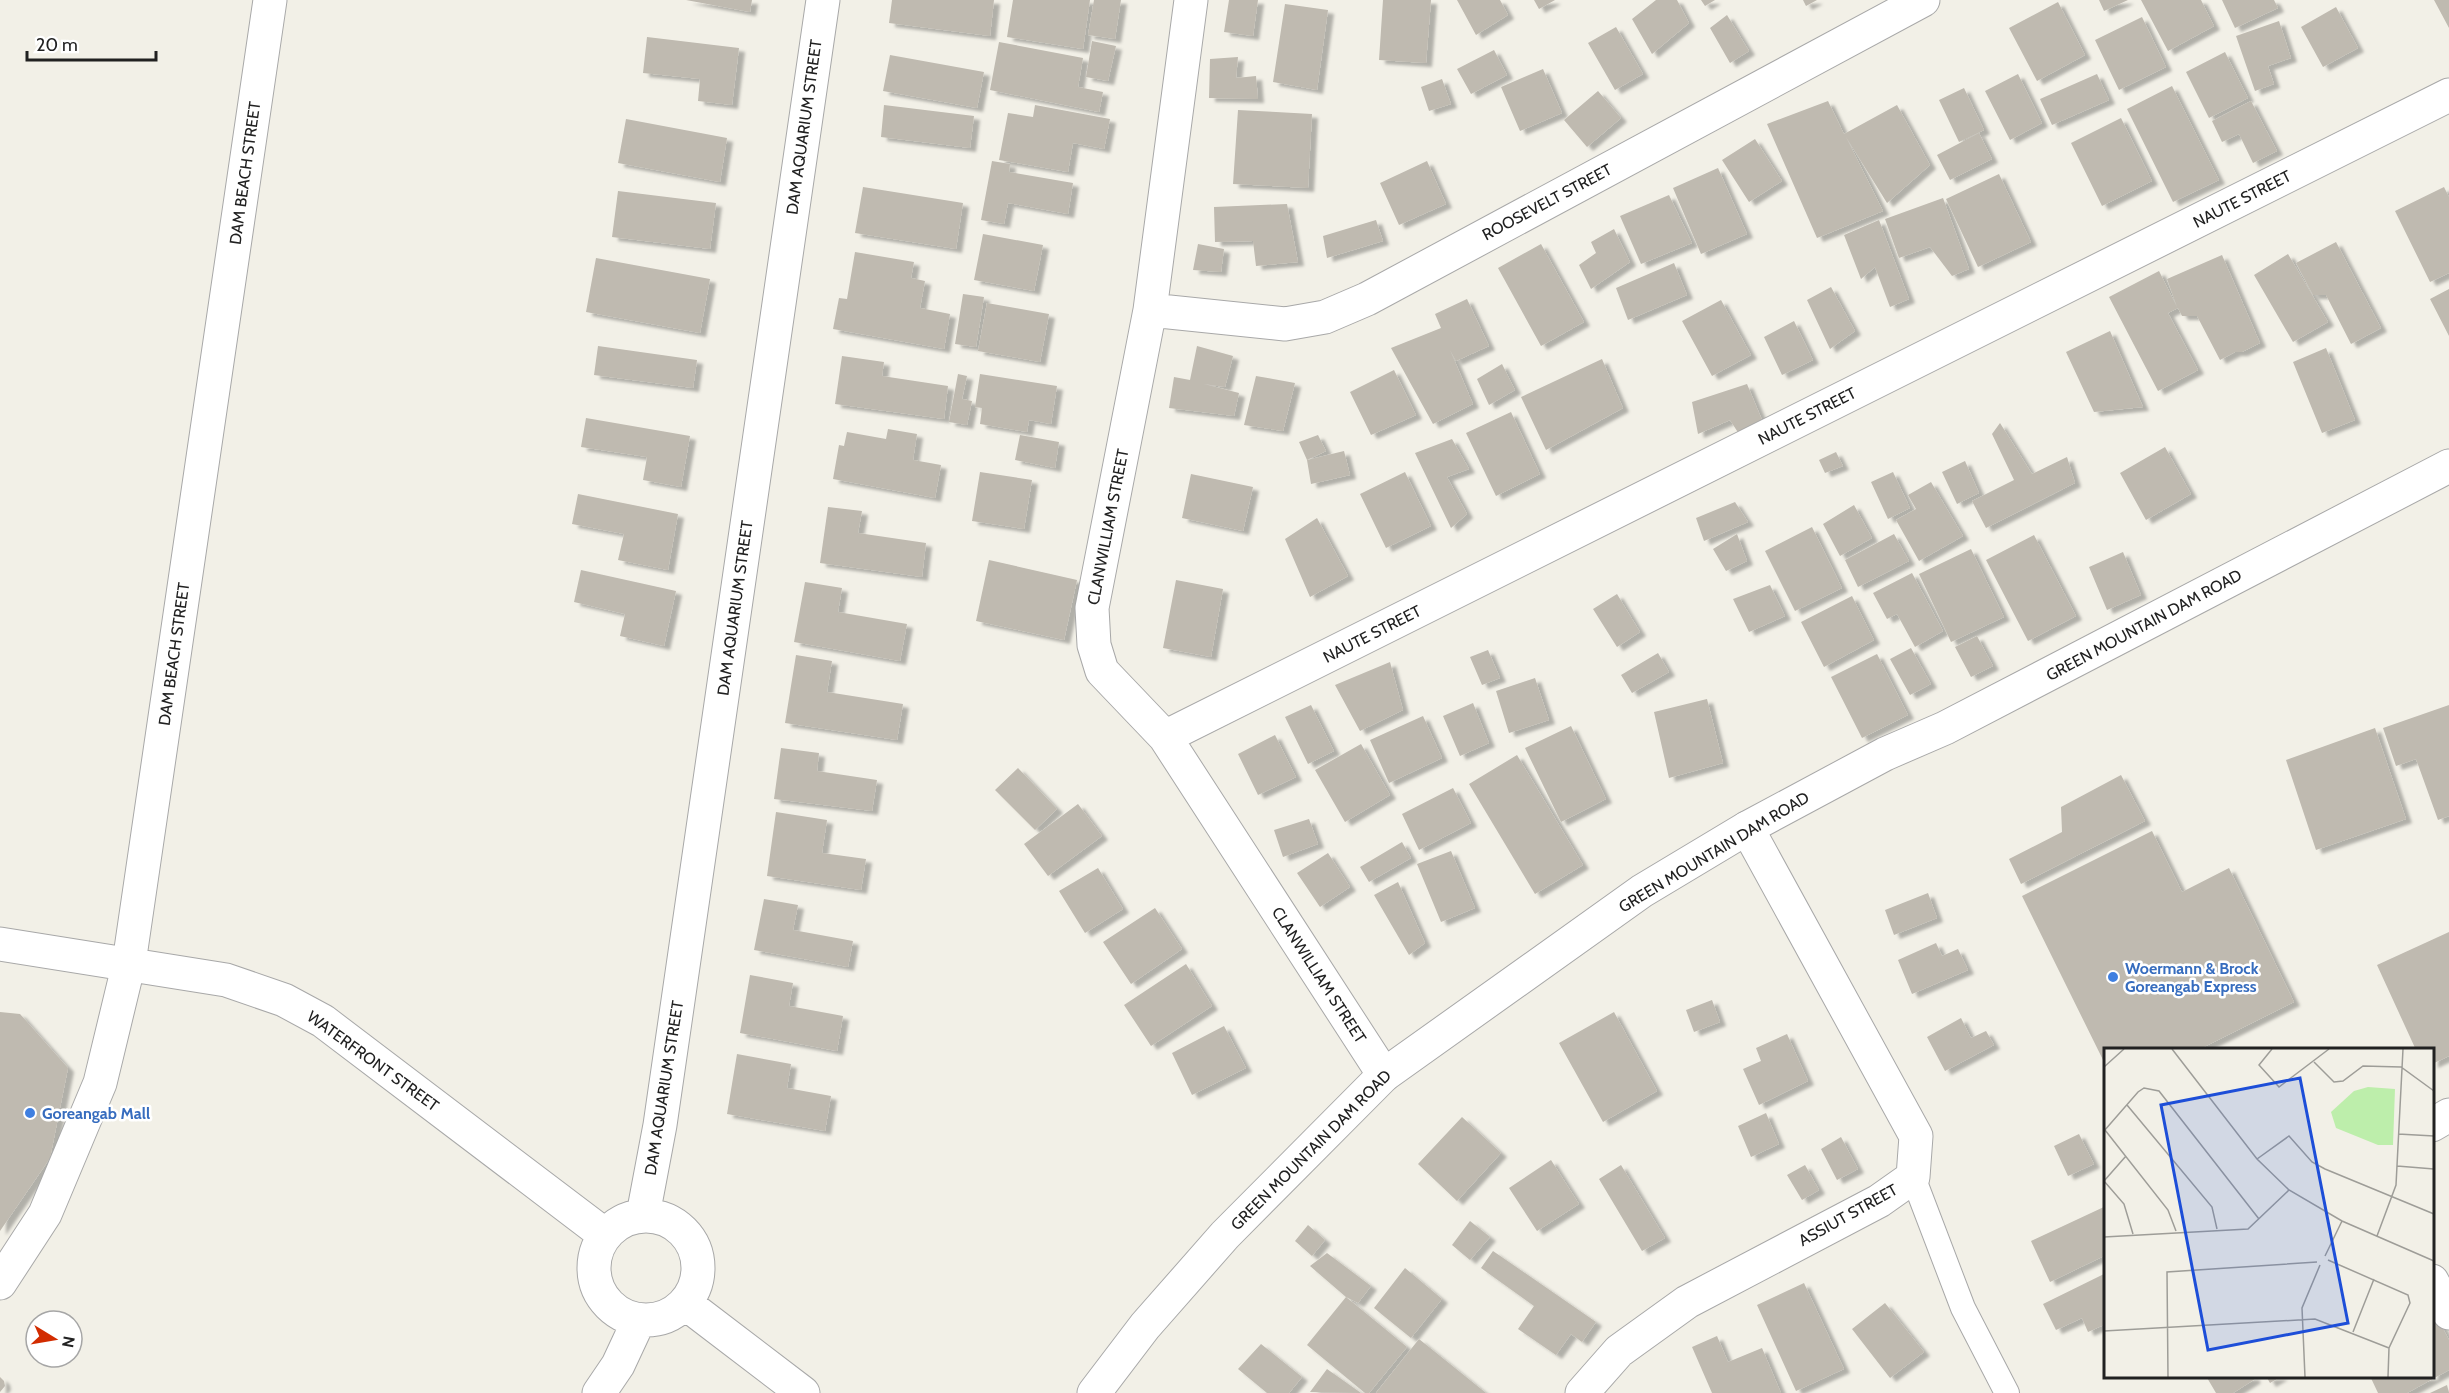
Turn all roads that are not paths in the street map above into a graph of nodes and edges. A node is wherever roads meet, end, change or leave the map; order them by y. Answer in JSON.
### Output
{"nodes":[{"id":1,"x":270,"y":0,"type":"edge"},
{"id":2,"x":823,"y":0,"type":"edge"},
{"id":3,"x":1191,"y":0,"type":"edge"},
{"id":4,"x":1923,"y":0,"type":"edge"},
{"id":5,"x":2449,"y":95,"type":"edge"},
{"id":6,"x":1150,"y":310,"type":"junction"},
{"id":7,"x":2449,"y":466,"type":"edge"},
{"id":8,"x":1165,"y":737,"type":"junction"},
{"id":9,"x":1747,"y":828,"type":"junction"},
{"id":10,"x":0,"y":944,"type":"edge"},
{"id":11,"x":129,"y":963,"type":"junction"},
{"id":12,"x":1384,"y":1075,"type":"junction"},
{"id":13,"x":2449,"y":1115,"type":"edge"},
{"id":14,"x":2434,"y":1124,"type":"edge"},
{"id":15,"x":1913,"y":1177,"type":"junction"},
{"id":16,"x":643,"y":1215,"type":"junction"},
{"id":17,"x":605,"y":1235,"type":"junction"},
{"id":18,"x":0,"y":1283,"type":"edge"},
{"id":19,"x":2434,"y":1283,"type":"edge"},
{"id":20,"x":685,"y":1303,"type":"junction"},
{"id":21,"x":2449,"y":1313,"type":"edge"},
{"id":22,"x":639,"y":1320,"type":"junction"},
{"id":23,"x":599,"y":1393,"type":"edge"},
{"id":24,"x":803,"y":1393,"type":"edge"},
{"id":25,"x":1094,"y":1393,"type":"edge"},
{"id":26,"x":1582,"y":1393,"type":"edge"},
{"id":27,"x":2007,"y":1393,"type":"edge"}],
"edges":[{"from":1,"to":11,"type":"street","name":"DAM BEACH STREET"},
{"from":2,"to":16,"type":"street","name":"DAM AQUARIUM STREET"},
{"from":3,"to":6,"type":"street","name":"CLANWILLIAM STREET"},
{"from":4,"to":6,"type":"street","name":"ROOSEVELT STREET"},
{"from":5,"to":8,"type":"street","name":"NAUTE STREET"},
{"from":6,"to":8,"type":"street","name":"CLANWILLIAM STREET"},
{"from":7,"to":9,"type":"street","name":"GREEN MOUNTAIN DAM ROAD"},
{"from":8,"to":12,"type":"street","name":"CLANWILLIAM STREET"},
{"from":9,"to":12,"type":"street","name":"GREEN MOUNTAIN DAM ROAD"},
{"from":9,"to":15,"type":"street","name":"ASSIUT STREET"},
{"from":10,"to":11,"type":"street","name":"WATERFRONT STREET"},
{"from":11,"to":17,"type":"street","name":"WATERFRONT STREET"},
{"from":11,"to":18,"type":"street","name":"DAM BEACH STREET"},
{"from":12,"to":25,"type":"street","name":"GREEN MOUNTAIN DAM ROAD"},
{"from":13,"to":14,"type":"street"},
{"from":15,"to":26,"type":"street","name":"ASSIUT STREET"},
{"from":15,"to":27,"type":"lane"},
{"from":16,"to":17,"type":"street"},
{"from":16,"to":20,"type":"street"},
{"from":17,"to":22,"type":"street"},
{"from":19,"to":21,"type":"street"},
{"from":20,"to":22,"type":"street"},
{"from":20,"to":24,"type":"street"},
{"from":22,"to":23,"type":"street"}]}
